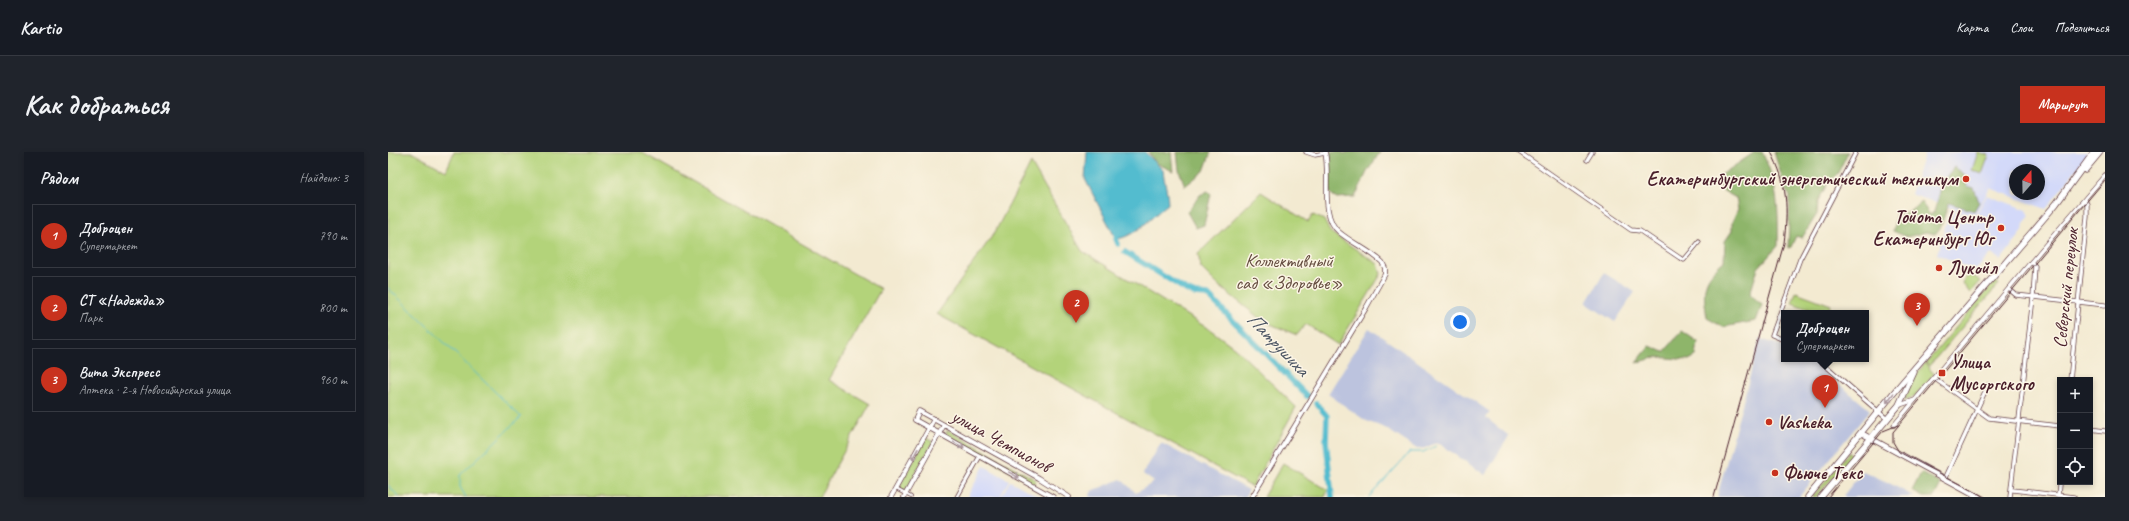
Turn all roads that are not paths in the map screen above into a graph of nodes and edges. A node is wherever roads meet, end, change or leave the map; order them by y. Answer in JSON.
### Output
{"nodes":[{"id":1,"x":1306,"y":152,"type":"edge"},
{"id":2,"x":1520,"y":152,"type":"edge"},
{"id":3,"x":1592,"y":152,"type":"edge"},
{"id":4,"x":1856,"y":152,"type":"edge"},
{"id":5,"x":2094,"y":152,"type":"edge"},
{"id":6,"x":2100,"y":152,"type":"edge"},
{"id":7,"x":1325,"y":153,"type":"edge"},
{"id":8,"x":1587,"y":160,"type":"dead end"},
{"id":9,"x":2105,"y":176,"type":"edge"},
{"id":10,"x":2068,"y":189,"type":"junction"},
{"id":11,"x":2084,"y":200,"type":"junction"},
{"id":12,"x":1699,"y":242,"type":"dead end"},
{"id":13,"x":2031,"y":262,"type":"junction"},
{"id":14,"x":2009,"y":289,"type":"junction"},
{"id":15,"x":2033,"y":298,"type":"junction"},
{"id":16,"x":2079,"y":302,"type":"junction"},
{"id":17,"x":2105,"y":305,"type":"edge"},
{"id":18,"x":1781,"y":310,"type":"edge"},
{"id":19,"x":1781,"y":311,"type":"edge"},
{"id":20,"x":1781,"y":339,"type":"edge"},
{"id":21,"x":1821,"y":362,"type":"edge"},
{"id":22,"x":1915,"y":369,"type":"junction"},
{"id":23,"x":2070,"y":377,"type":"edge"},
{"id":24,"x":1934,"y":378,"type":"junction"},
{"id":25,"x":1988,"y":385,"type":"dead end"},
{"id":26,"x":1915,"y":400,"type":"junction"},
{"id":27,"x":1899,"y":405,"type":"junction"},
{"id":28,"x":1977,"y":410,"type":"junction"},
{"id":29,"x":1879,"y":412,"type":"junction"},
{"id":30,"x":934,"y":419,"type":"junction"},
{"id":31,"x":1887,"y":419,"type":"junction"},
{"id":32,"x":2019,"y":422,"type":"junction"},
{"id":33,"x":944,"y":425,"type":"junction"},
{"id":34,"x":1894,"y":425,"type":"dead end"},
{"id":35,"x":2057,"y":426,"type":"edge"},
{"id":36,"x":929,"y":428,"type":"junction"},
{"id":37,"x":2093,"y":429,"type":"edge"},
{"id":38,"x":2105,"y":431,"type":"edge"},
{"id":39,"x":1861,"y":433,"type":"junction"},
{"id":40,"x":940,"y":434,"type":"junction"},
{"id":41,"x":1871,"y":439,"type":"junction"},
{"id":42,"x":980,"y":456,"type":"junction"},
{"id":43,"x":1945,"y":479,"type":"junction"},
{"id":44,"x":2059,"y":485,"type":"edge"},
{"id":45,"x":896,"y":488,"type":"junction"},
{"id":46,"x":2012,"y":490,"type":"junction"},
{"id":47,"x":2058,"y":495,"type":"junction"},
{"id":48,"x":905,"y":496,"type":"edge"},
{"id":49,"x":1821,"y":496,"type":"edge"},
{"id":50,"x":891,"y":497,"type":"edge"},
{"id":51,"x":911,"y":497,"type":"edge"},
{"id":52,"x":958,"y":497,"type":"edge"},
{"id":53,"x":1053,"y":497,"type":"edge"},
{"id":54,"x":1069,"y":497,"type":"edge"},
{"id":55,"x":1252,"y":497,"type":"edge"},
{"id":56,"x":1808,"y":497,"type":"edge"},
{"id":57,"x":1979,"y":497,"type":"edge"},
{"id":58,"x":2010,"y":497,"type":"edge"},
{"id":59,"x":2074,"y":497,"type":"edge"}],
"edges":[{"from":1,"to":7,"type":"street"},
{"from":2,"to":12,"type":"street"},
{"from":3,"to":8,"type":"street"},
{"from":4,"to":18,"type":"street"},
{"from":5,"to":10,"type":"main road"},
{"from":6,"to":10,"type":"main road"},
{"from":7,"to":55,"type":"street"},
{"from":9,"to":11,"type":"street"},
{"from":10,"to":22,"type":"main road"},
{"from":11,"to":13,"type":"street"},
{"from":11,"to":16,"type":"street","name":"Северский переулок"},
{"from":13,"to":14,"type":"street"},
{"from":13,"to":15,"type":"street"},
{"from":14,"to":15,"type":"street"},
{"from":14,"to":24,"type":"street"},
{"from":15,"to":16,"type":"street"},
{"from":15,"to":32,"type":"street"},
{"from":16,"to":17,"type":"street"},
{"from":16,"to":23,"type":"street","name":"Северский переулок"},
{"from":19,"to":20,"type":"street"},
{"from":21,"to":29,"type":"street"},
{"from":22,"to":27,"type":"main road"},
{"from":22,"to":29,"type":"main road","one_way":true},
{"from":24,"to":26,"type":"street"},
{"from":24,"to":28,"type":"street"},
{"from":25,"to":28,"type":"street"},
{"from":26,"to":27,"type":"street"},
{"from":26,"to":34,"type":"street"},
{"from":27,"to":31,"type":"main road"},
{"from":28,"to":32,"type":"street"},
{"from":28,"to":43,"type":"street"},
{"from":29,"to":31,"type":"street"},
{"from":29,"to":39,"type":"main road"},
{"from":30,"to":33,"type":"street","name":"улица Чемпионов"},
{"from":30,"to":36,"type":"street"},
{"from":30,"to":36,"type":"street","name":"улица Чемпионов"},
{"from":31,"to":41,"type":"main road"},
{"from":32,"to":35,"type":"street"},
{"from":32,"to":46,"type":"street"},
{"from":33,"to":40,"type":"street"},
{"from":33,"to":54,"type":"street","name":"улица Чемпионов"},
{"from":36,"to":40,"type":"street","name":"улица Чемпионов"},
{"from":36,"to":45,"type":"street","one_way":true},
{"from":37,"to":38,"type":"street"},
{"from":39,"to":41,"type":"main road"},
{"from":39,"to":56,"type":"main road"},
{"from":40,"to":42,"type":"street","name":"улица Чемпионов","one_way":true},
{"from":40,"to":48,"type":"street"},
{"from":41,"to":43,"type":"main road"},
{"from":41,"to":49,"type":"main road"},
{"from":42,"to":52,"type":"street"},
{"from":42,"to":53,"type":"street","name":"улица Чемпионов","one_way":true},
{"from":43,"to":57,"type":"main road"},
{"from":44,"to":47,"type":"street"},
{"from":45,"to":48,"type":"street"},
{"from":45,"to":50,"type":"street"},
{"from":46,"to":47,"type":"street"},
{"from":46,"to":58,"type":"street"},
{"from":47,"to":59,"type":"street"},
{"from":48,"to":51,"type":"street"}]}
